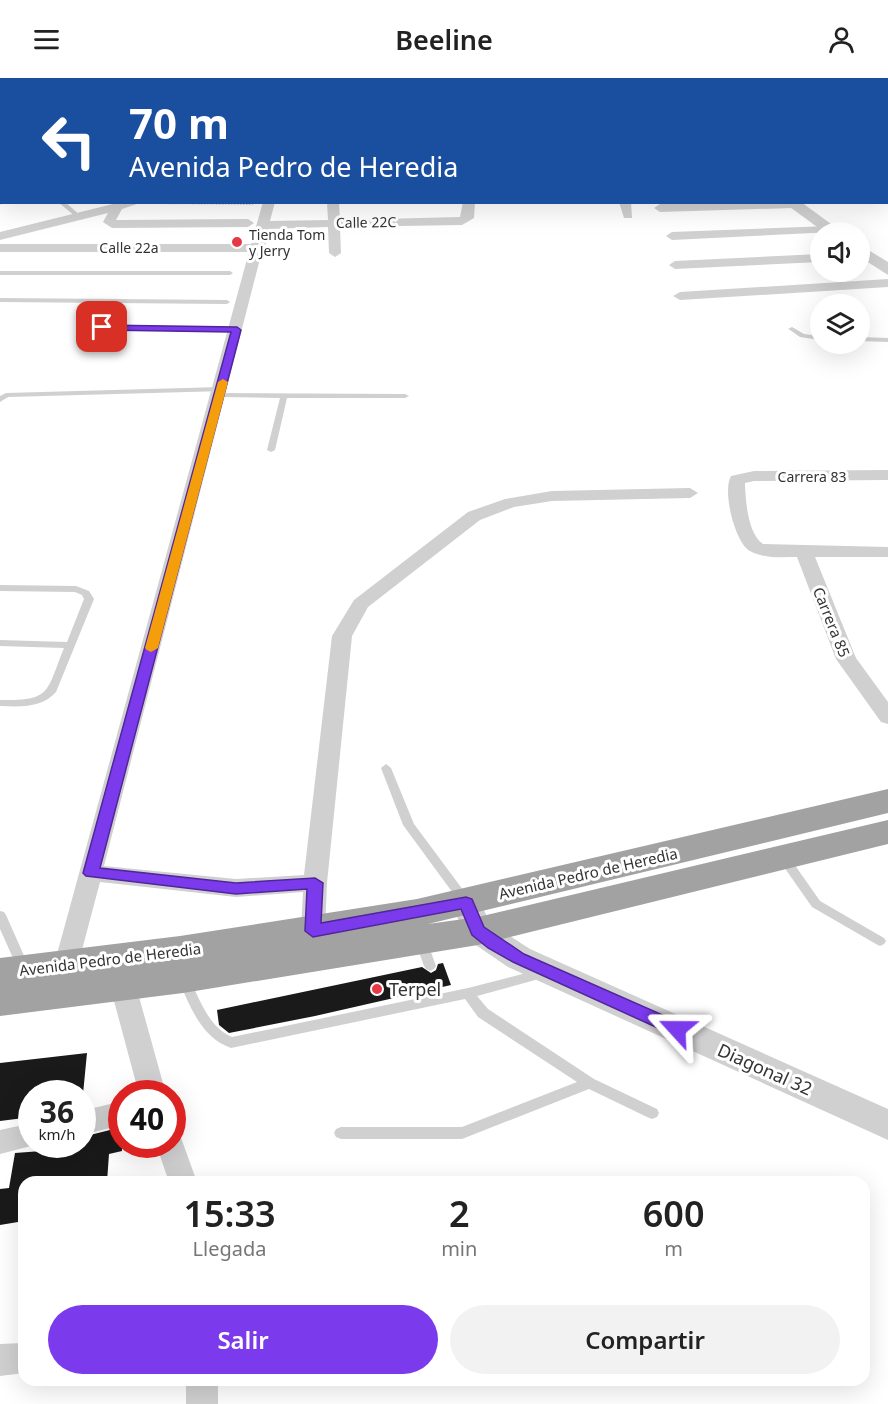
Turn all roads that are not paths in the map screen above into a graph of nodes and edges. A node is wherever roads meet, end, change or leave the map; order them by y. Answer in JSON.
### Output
{"nodes":[{"id":1,"x":63,"y":204,"type":"edge"},
{"id":2,"x":131,"y":204,"type":"edge"},
{"id":3,"x":268,"y":204,"type":"edge"},
{"id":4,"x":333,"y":204,"type":"edge"},
{"id":5,"x":469,"y":204,"type":"edge"},
{"id":6,"x":625,"y":204,"type":"edge"},
{"id":7,"x":765,"y":204,"type":"edge"},
{"id":8,"x":792,"y":204,"type":"edge"},
{"id":9,"x":117,"y":207,"type":"junction"},
{"id":10,"x":660,"y":208,"type":"dead end"},
{"id":11,"x":628,"y":215,"type":"dead end"},
{"id":12,"x":78,"y":216,"type":"junction"},
{"id":13,"x":819,"y":222,"type":"edge"},
{"id":14,"x":334,"y":223,"type":"junction"},
{"id":15,"x":257,"y":224,"type":"junction"},
{"id":16,"x":810,"y":232,"type":"edge"},
{"id":17,"x":0,"y":236,"type":"edge"},
{"id":18,"x":672,"y":236,"type":"dead end"},
{"id":19,"x":0,"y":248,"type":"edge"},
{"id":20,"x":259,"y":248,"type":"junction"},
{"id":21,"x":335,"y":253,"type":"dead end"},
{"id":22,"x":810,"y":259,"type":"edge"},
{"id":23,"x":870,"y":259,"type":"edge"},
{"id":24,"x":744,"y":262,"type":"junction"},
{"id":25,"x":675,"y":265,"type":"dead end"},
{"id":26,"x":888,"y":270,"type":"edge"},
{"id":27,"x":0,"y":273,"type":"edge"},
{"id":28,"x":230,"y":273,"type":"dead end"},
{"id":29,"x":888,"y":283,"type":"edge"},
{"id":30,"x":776,"y":290,"type":"junction"},
{"id":31,"x":680,"y":296,"type":"dead end"},
{"id":32,"x":0,"y":300,"type":"edge"},
{"id":33,"x":227,"y":302,"type":"dead end"},
{"id":34,"x":102,"y":327,"type":"dead end"},
{"id":35,"x":792,"y":329,"type":"dead end"},
{"id":36,"x":237,"y":330,"type":"junction"},
{"id":37,"x":810,"y":337,"type":"edge"},
{"id":38,"x":870,"y":339,"type":"edge"},
{"id":39,"x":888,"y":340,"type":"edge"},
{"id":40,"x":220,"y":392,"type":"junction"},
{"id":41,"x":284,"y":395,"type":"junction"},
{"id":42,"x":405,"y":396,"type":"dead end"},
{"id":43,"x":0,"y":400,"type":"edge"},
{"id":44,"x":271,"y":450,"type":"dead end"},
{"id":45,"x":888,"y":475,"type":"edge"},
{"id":46,"x":690,"y":493,"type":"dead end"},
{"id":47,"x":804,"y":552,"type":"junction"},
{"id":48,"x":888,"y":552,"type":"edge"},
{"id":49,"x":0,"y":588,"type":"edge"},
{"id":50,"x":0,"y":643,"type":"edge"},
{"id":51,"x":69,"y":645,"type":"junction"},
{"id":52,"x":0,"y":703,"type":"edge"},
{"id":53,"x":888,"y":717,"type":"edge"},
{"id":54,"x":386,"y":768,"type":"dead end"},
{"id":55,"x":888,"y":801,"type":"edge"},
{"id":56,"x":888,"y":832,"type":"edge"},
{"id":57,"x":783,"y":857,"type":"junction"},
{"id":58,"x":91,"y":873,"type":"junction"},
{"id":59,"x":315,"y":883,"type":"junction"},
{"id":60,"x":0,"y":915,"type":"edge"},
{"id":61,"x":472,"y":917,"type":"junction"},
{"id":62,"x":313,"y":931,"type":"junction"},
{"id":63,"x":4,"y":933,"type":"edge"},
{"id":64,"x":880,"y":941,"type":"dead end"},
{"id":65,"x":66,"y":965,"type":"junction"},
{"id":66,"x":12,"y":972,"type":"edge"},
{"id":67,"x":550,"y":972,"type":"junction"},
{"id":68,"x":183,"y":978,"type":"junction"},
{"id":69,"x":123,"y":986,"type":"junction"},
{"id":70,"x":468,"y":993,"type":"junction"},
{"id":71,"x":0,"y":1000,"type":"edge"},
{"id":72,"x":149,"y":1080,"type":"edge"},
{"id":73,"x":589,"y":1083,"type":"junction"},
{"id":74,"x":652,"y":1113,"type":"dead end"},
{"id":75,"x":888,"y":1125,"type":"edge"},
{"id":76,"x":341,"y":1133,"type":"dead end"},
{"id":77,"x":18,"y":1138,"type":"edge"},
{"id":78,"x":0,"y":1142,"type":"edge"},
{"id":79,"x":175,"y":1158,"type":"edge"},
{"id":80,"x":181,"y":1176,"type":"edge"},
{"id":81,"x":18,"y":1358,"type":"edge"},
{"id":82,"x":0,"y":1360,"type":"edge"},
{"id":83,"x":202,"y":1386,"type":"edge"},
{"id":84,"x":202,"y":1404,"type":"edge"}],
"edges":[{"from":1,"to":12,"type":"lane"},
{"from":2,"to":9,"type":"street"},
{"from":3,"to":15,"type":"street"},
{"from":4,"to":14,"type":"street"},
{"from":5,"to":14,"type":"street","name":"Calle 22C"},
{"from":6,"to":11,"type":"street"},
{"from":7,"to":10,"type":"street"},
{"from":8,"to":13,"type":"street"},
{"from":9,"to":12,"type":"street"},
{"from":9,"to":15,"type":"street","name":"Calle 22C"},
{"from":12,"to":17,"type":"street"},
{"from":14,"to":15,"type":"street","name":"Calle 22C"},
{"from":14,"to":21,"type":"street"},
{"from":15,"to":20,"type":"street"},
{"from":16,"to":18,"type":"street"},
{"from":19,"to":20,"type":"street","name":"Calle 22a"},
{"from":20,"to":36,"type":"street"},
{"from":22,"to":24,"type":"street"},
{"from":23,"to":26,"type":"street"},
{"from":24,"to":25,"type":"street"},
{"from":24,"to":30,"type":"street"},
{"from":27,"to":28,"type":"lane"},
{"from":29,"to":30,"type":"street"},
{"from":30,"to":31,"type":"street"},
{"from":32,"to":33,"type":"lane"},
{"from":34,"to":36,"type":"lane"},
{"from":35,"to":37,"type":"lane"},
{"from":36,"to":40,"type":"street"},
{"from":38,"to":39,"type":"lane"},
{"from":40,"to":41,"type":"lane"},
{"from":40,"to":43,"type":"lane"},
{"from":40,"to":58,"type":"street"},
{"from":41,"to":42,"type":"lane"},
{"from":41,"to":44,"type":"lane"},
{"from":45,"to":47,"type":"street","name":"Carrera 83"},
{"from":46,"to":59,"type":"street"},
{"from":47,"to":48,"type":"street"},
{"from":47,"to":53,"type":"street","name":"Carrera 85"},
{"from":49,"to":51,"type":"lane"},
{"from":50,"to":51,"type":"lane"},
{"from":51,"to":52,"type":"lane"},
{"from":54,"to":61,"type":"lane"},
{"from":55,"to":61,"type":"highway","name":"Avenida Pedro de Heredia"},
{"from":56,"to":57,"type":"highway","name":"Avenida Pedro de Heredia"},
{"from":57,"to":61,"type":"highway","name":"Avenida Pedro de Heredia"},
{"from":57,"to":64,"type":"lane"},
{"from":58,"to":59,"type":"street"},
{"from":58,"to":65,"type":"street"},
{"from":59,"to":62,"type":"street"},
{"from":60,"to":63,"type":"lane"},
{"from":61,"to":62,"type":"highway","name":"Avenida Pedro de Heredia"},
{"from":61,"to":67,"type":"street","name":"Diagonal 32"},
{"from":61,"to":68,"type":"highway","name":"Avenida Pedro de Heredia"},
{"from":62,"to":65,"type":"highway","name":"Avenida Pedro de Heredia"},
{"from":63,"to":66,"type":"lane"},
{"from":65,"to":66,"type":"highway","name":"Avenida Pedro de Heredia"},
{"from":67,"to":70,"type":"lane"},
{"from":67,"to":75,"type":"street","name":"Diagonal 32"},
{"from":68,"to":69,"type":"highway","name":"Avenida Pedro de Heredia"},
{"from":68,"to":70,"type":"lane"},
{"from":69,"to":71,"type":"highway","name":"Avenida Pedro de Heredia"},
{"from":69,"to":72,"type":"street"},
{"from":70,"to":73,"type":"lane"},
{"from":73,"to":74,"type":"lane"},
{"from":73,"to":76,"type":"lane"},
{"from":77,"to":78,"type":"street"},
{"from":79,"to":80,"type":"street"},
{"from":81,"to":82,"type":"street"},
{"from":83,"to":84,"type":"street"}]}
